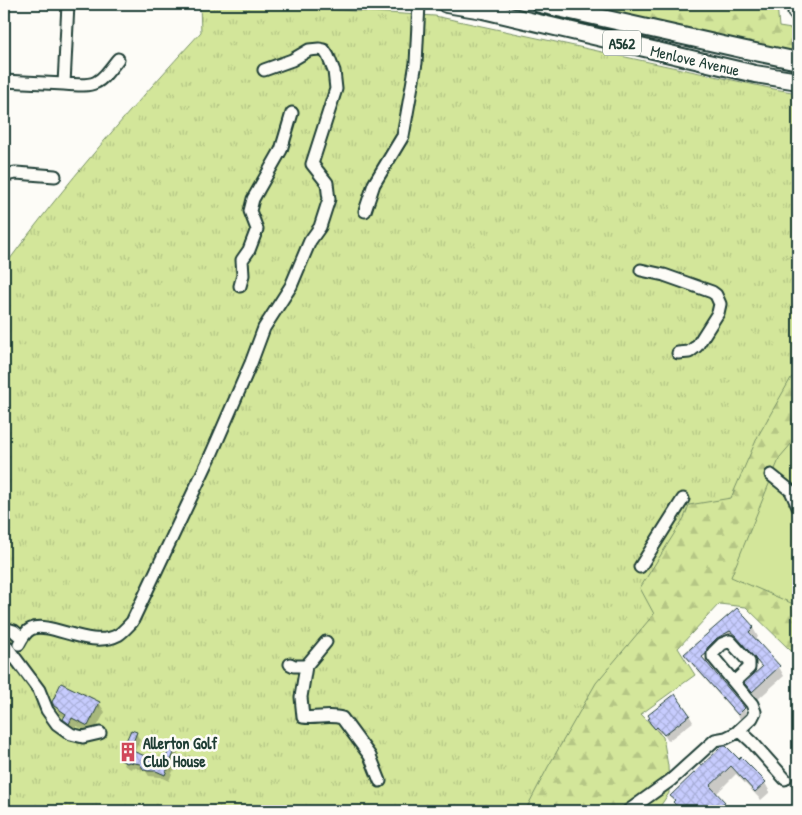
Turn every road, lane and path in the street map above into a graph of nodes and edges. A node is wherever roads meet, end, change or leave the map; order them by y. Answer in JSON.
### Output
{"nodes":[{"id":1,"x":68,"y":4,"type":"edge"},
{"id":2,"x":419,"y":4,"type":"edge"},
{"id":3,"x":446,"y":4,"type":"edge"},
{"id":4,"x":540,"y":4,"type":"edge"},
{"id":5,"x":118,"y":59,"type":"dead end"},
{"id":6,"x":798,"y":60,"type":"edge"},
{"id":7,"x":264,"y":70,"type":"dead end"},
{"id":8,"x":4,"y":81,"type":"edge"},
{"id":9,"x":798,"y":81,"type":"edge"},
{"id":10,"x":64,"y":84,"type":"junction"},
{"id":11,"x":292,"y":113,"type":"dead end"},
{"id":12,"x":4,"y":175,"type":"edge"},
{"id":13,"x":55,"y":176,"type":"dead end"},
{"id":14,"x":365,"y":211,"type":"dead end"},
{"id":15,"x":641,"y":270,"type":"dead end"},
{"id":16,"x":240,"y":286,"type":"dead end"},
{"id":17,"x":678,"y":353,"type":"dead end"},
{"id":18,"x":771,"y":475,"type":"dead end"},
{"id":19,"x":683,"y":499,"type":"dead end"},
{"id":20,"x":798,"y":507,"type":"edge"},
{"id":21,"x":640,"y":567,"type":"dead end"},
{"id":22,"x":4,"y":628,"type":"edge"},
{"id":23,"x":326,"y":642,"type":"dead end"},
{"id":24,"x":4,"y":643,"type":"edge"},
{"id":25,"x":290,"y":664,"type":"dead end"},
{"id":26,"x":306,"y":666,"type":"junction"},
{"id":27,"x":734,"y":682,"type":"dead end"},
{"id":28,"x":739,"y":730,"type":"junction"},
{"id":29,"x":100,"y":733,"type":"dead end"},
{"id":30,"x":785,"y":779,"type":"dead end"},
{"id":31,"x":380,"y":781,"type":"dead end"},
{"id":32,"x":628,"y":811,"type":"edge"}],
"edges":[{"from":1,"to":10,"type":"street"},
{"from":2,"to":14,"type":"street"},
{"from":3,"to":9,"type":"highway","name":"Menlove Avenue","number":"A562"},
{"from":4,"to":6,"type":"highway","name":"Menlove Avenue","number":"A562"},
{"from":5,"to":10,"type":"street"},
{"from":7,"to":22,"type":"street"},
{"from":8,"to":10,"type":"street"},
{"from":11,"to":16,"type":"street"},
{"from":12,"to":13,"type":"street"},
{"from":15,"to":17,"type":"street"},
{"from":18,"to":20,"type":"street"},
{"from":19,"to":21,"type":"street"},
{"from":23,"to":26,"type":"street"},
{"from":24,"to":29,"type":"street"},
{"from":25,"to":26,"type":"street"},
{"from":26,"to":31,"type":"street"},
{"from":27,"to":28,"type":"street"},
{"from":28,"to":30,"type":"street"},
{"from":28,"to":32,"type":"street"}]}
